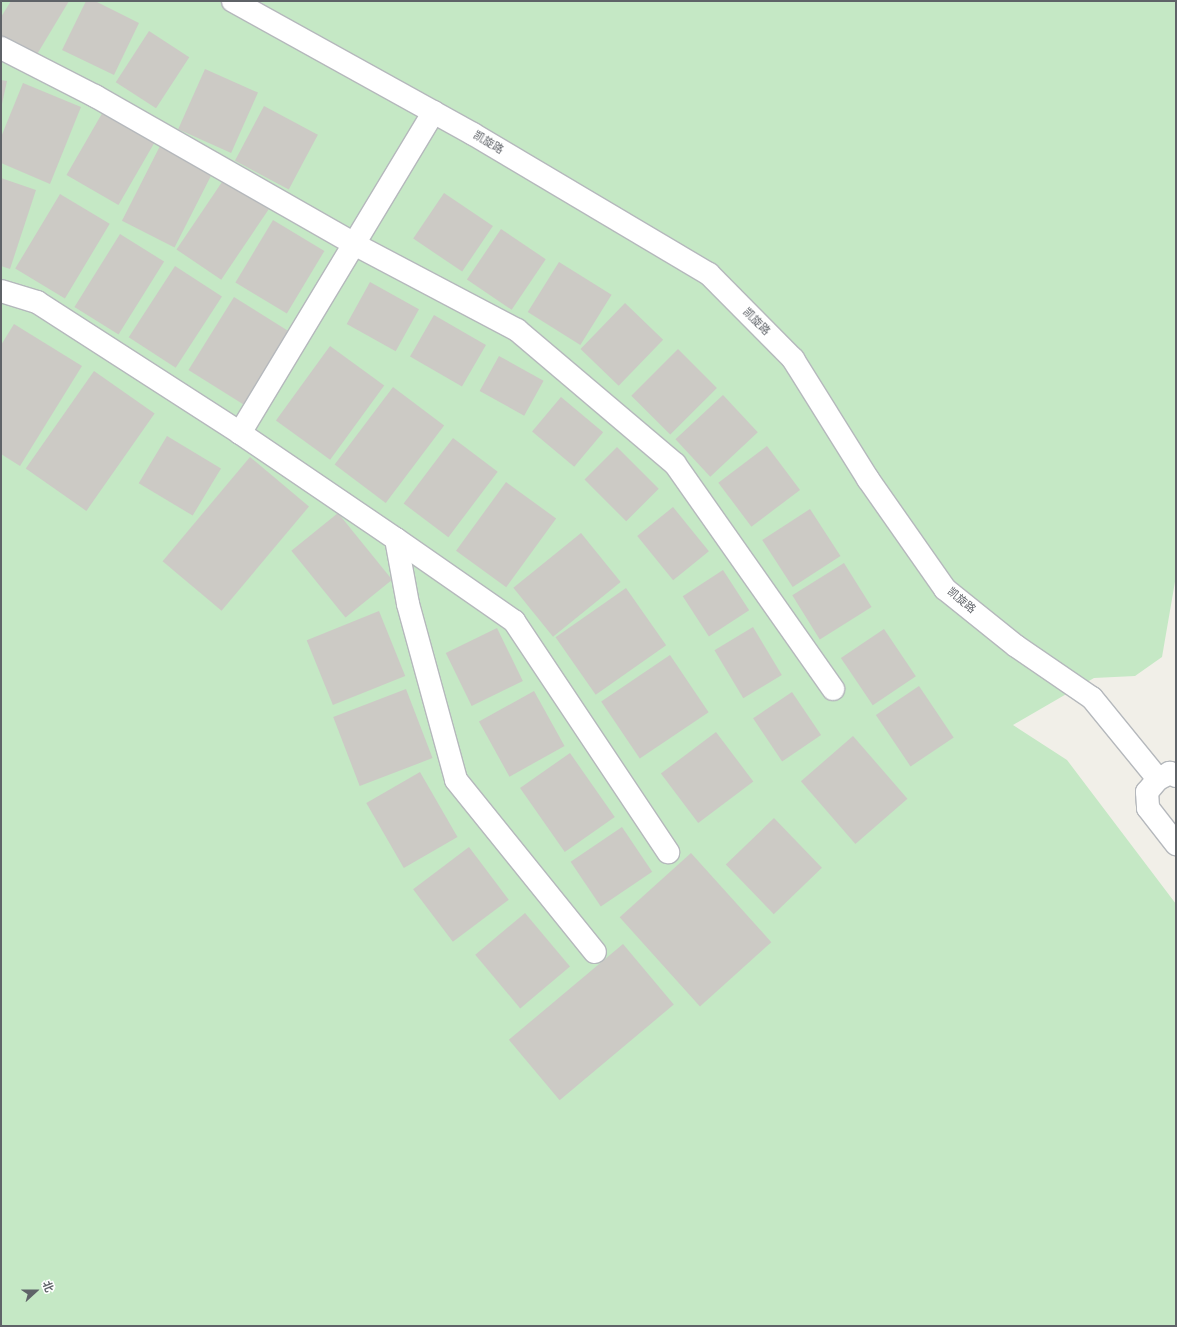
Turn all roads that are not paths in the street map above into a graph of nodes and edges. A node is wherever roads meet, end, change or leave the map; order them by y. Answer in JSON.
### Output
{"nodes":[{"id":1,"x":233,"y":1,"type":"edge"},
{"id":2,"x":1,"y":48,"type":"edge"},
{"id":3,"x":434,"y":112,"type":"junction"},
{"id":4,"x":354,"y":244,"type":"junction"},
{"id":5,"x":1,"y":291,"type":"edge"},
{"id":6,"x":240,"y":433,"type":"junction"},
{"id":7,"x":396,"y":539,"type":"junction"},
{"id":8,"x":833,"y":689,"type":"dead end"},
{"id":9,"x":1167,"y":778,"type":"edge"},
{"id":10,"x":1176,"y":844,"type":"edge"},
{"id":11,"x":668,"y":852,"type":"dead end"},
{"id":12,"x":595,"y":952,"type":"dead end"}],
"edges":[{"from":1,"to":3,"type":"street","name":"凯旋路"},
{"from":2,"to":4,"type":"street"},
{"from":3,"to":4,"type":"street"},
{"from":3,"to":9,"type":"street","name":"凯旋路"},
{"from":4,"to":6,"type":"street"},
{"from":4,"to":8,"type":"street"},
{"from":5,"to":6,"type":"street"},
{"from":6,"to":7,"type":"street"},
{"from":7,"to":11,"type":"street"},
{"from":7,"to":12,"type":"street"},
{"from":9,"to":10,"type":"street","name":"凯旋路"}]}
